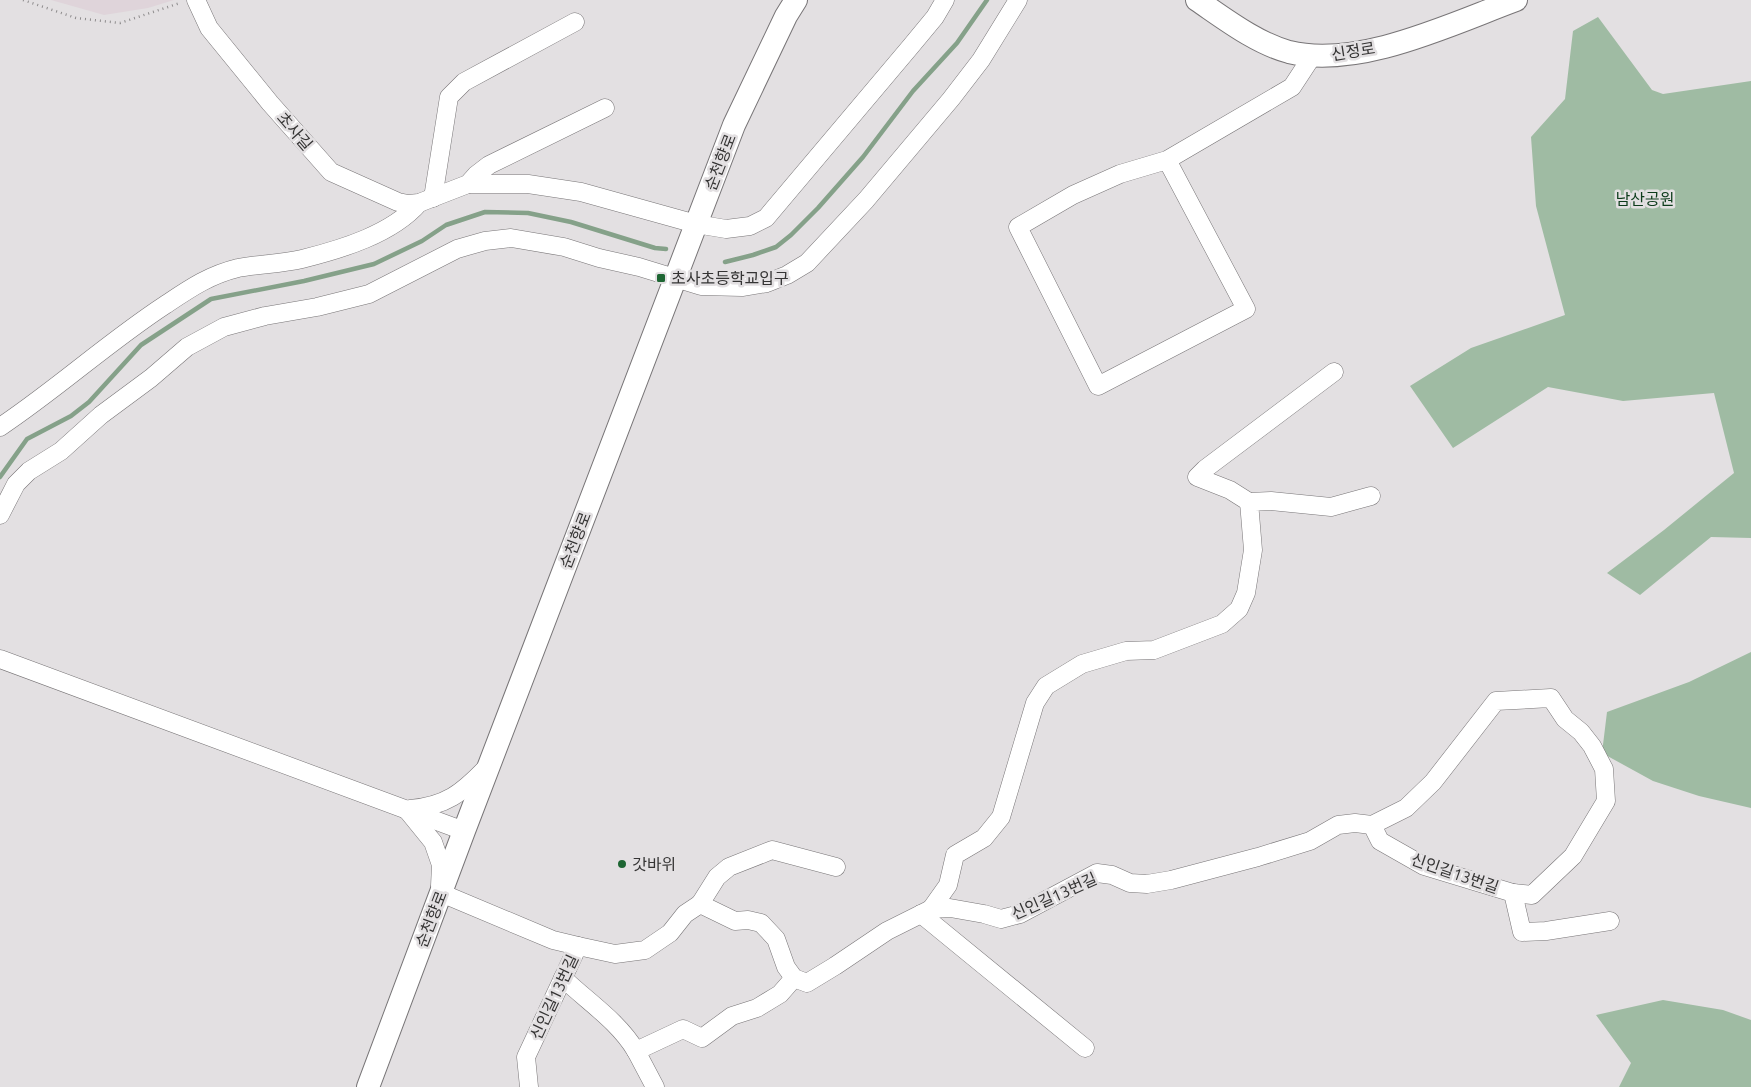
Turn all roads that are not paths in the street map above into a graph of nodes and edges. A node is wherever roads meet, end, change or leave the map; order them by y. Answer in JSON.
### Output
{"nodes":[{"id":1,"x":796,"y":0,"type":"edge"},
{"id":2,"x":945,"y":0,"type":"edge"},
{"id":3,"x":1018,"y":0,"type":"edge"},
{"id":4,"x":1197,"y":0,"type":"edge"},
{"id":5,"x":1516,"y":0,"type":"edge"},
{"id":6,"x":188,"y":1,"type":"edge"},
{"id":7,"x":575,"y":22,"type":"dead end"},
{"id":8,"x":1313,"y":55,"type":"junction"},
{"id":9,"x":605,"y":108,"type":"dead end"},
{"id":10,"x":1167,"y":160,"type":"junction"},
{"id":11,"x":468,"y":184,"type":"junction"},
{"id":12,"x":427,"y":200,"type":"junction"},
{"id":13,"x":696,"y":224,"type":"junction"},
{"id":14,"x":675,"y":278,"type":"junction"},
{"id":15,"x":1334,"y":372,"type":"dead end"},
{"id":16,"x":0,"y":426,"type":"edge"},
{"id":17,"x":1371,"y":496,"type":"dead end"},
{"id":18,"x":1249,"y":502,"type":"junction"},
{"id":19,"x":0,"y":515,"type":"edge"},
{"id":20,"x":0,"y":659,"type":"edge"},
{"id":21,"x":490,"y":764,"type":"junction"},
{"id":22,"x":407,"y":809,"type":"junction"},
{"id":23,"x":1372,"y":825,"type":"junction"},
{"id":24,"x":464,"y":831,"type":"junction"},
{"id":25,"x":836,"y":867,"type":"dead end"},
{"id":26,"x":1513,"y":893,"type":"junction"},
{"id":27,"x":440,"y":896,"type":"junction"},
{"id":28,"x":700,"y":904,"type":"junction"},
{"id":29,"x":926,"y":912,"type":"junction"},
{"id":30,"x":1610,"y":921,"type":"dead end"},
{"id":31,"x":578,"y":946,"type":"junction"},
{"id":32,"x":563,"y":978,"type":"junction"},
{"id":33,"x":794,"y":978,"type":"junction"},
{"id":34,"x":1085,"y":1048,"type":"dead end"},
{"id":35,"x":636,"y":1051,"type":"junction"},
{"id":36,"x":368,"y":1087,"type":"edge"},
{"id":37,"x":529,"y":1087,"type":"edge"},
{"id":38,"x":655,"y":1087,"type":"edge"}],
"edges":[{"from":1,"to":13,"type":"main road","name":"순천향로"},
{"from":2,"to":13,"type":"street"},
{"from":3,"to":14,"type":"street"},
{"from":4,"to":8,"type":"main road","name":"신정로"},
{"from":5,"to":8,"type":"main road","name":"신정로"},
{"from":6,"to":12,"type":"street","name":"초사길"},
{"from":7,"to":12,"type":"street"},
{"from":8,"to":10,"type":"street"},
{"from":9,"to":11,"type":"street"},
{"from":10,"to":10,"type":"street"},
{"from":11,"to":12,"type":"street"},
{"from":11,"to":13,"type":"street"},
{"from":12,"to":16,"type":"street"},
{"from":13,"to":14,"type":"main road","name":"순천향로"},
{"from":14,"to":19,"type":"street"},
{"from":14,"to":21,"type":"main road","name":"순천향로"},
{"from":15,"to":18,"type":"street"},
{"from":17,"to":18,"type":"street"},
{"from":18,"to":29,"type":"street"},
{"from":20,"to":22,"type":"street"},
{"from":21,"to":22,"type":"street"},
{"from":21,"to":24,"type":"main road","name":"순천향로"},
{"from":22,"to":24,"type":"street"},
{"from":22,"to":27,"type":"street"},
{"from":23,"to":26,"type":"street","name":"신인길13번길"},
{"from":23,"to":26,"type":"street","name":"신인길13번길"},
{"from":23,"to":29,"type":"street","name":"신인길13번길"},
{"from":24,"to":27,"type":"main road","name":"순천향로"},
{"from":25,"to":28,"type":"street","name":"신인길13번길"},
{"from":26,"to":30,"type":"street"},
{"from":27,"to":31,"type":"street"},
{"from":27,"to":36,"type":"main road","name":"순천향로"},
{"from":28,"to":31,"type":"street","name":"신인길13번길"},
{"from":28,"to":33,"type":"street"},
{"from":29,"to":33,"type":"street","name":"신인길13번길"},
{"from":29,"to":34,"type":"street"},
{"from":31,"to":32,"type":"street","name":"신인길13번길"},
{"from":32,"to":35,"type":"street"},
{"from":32,"to":37,"type":"street","name":"신인길13번길"},
{"from":33,"to":35,"type":"street"},
{"from":35,"to":38,"type":"street"}]}
